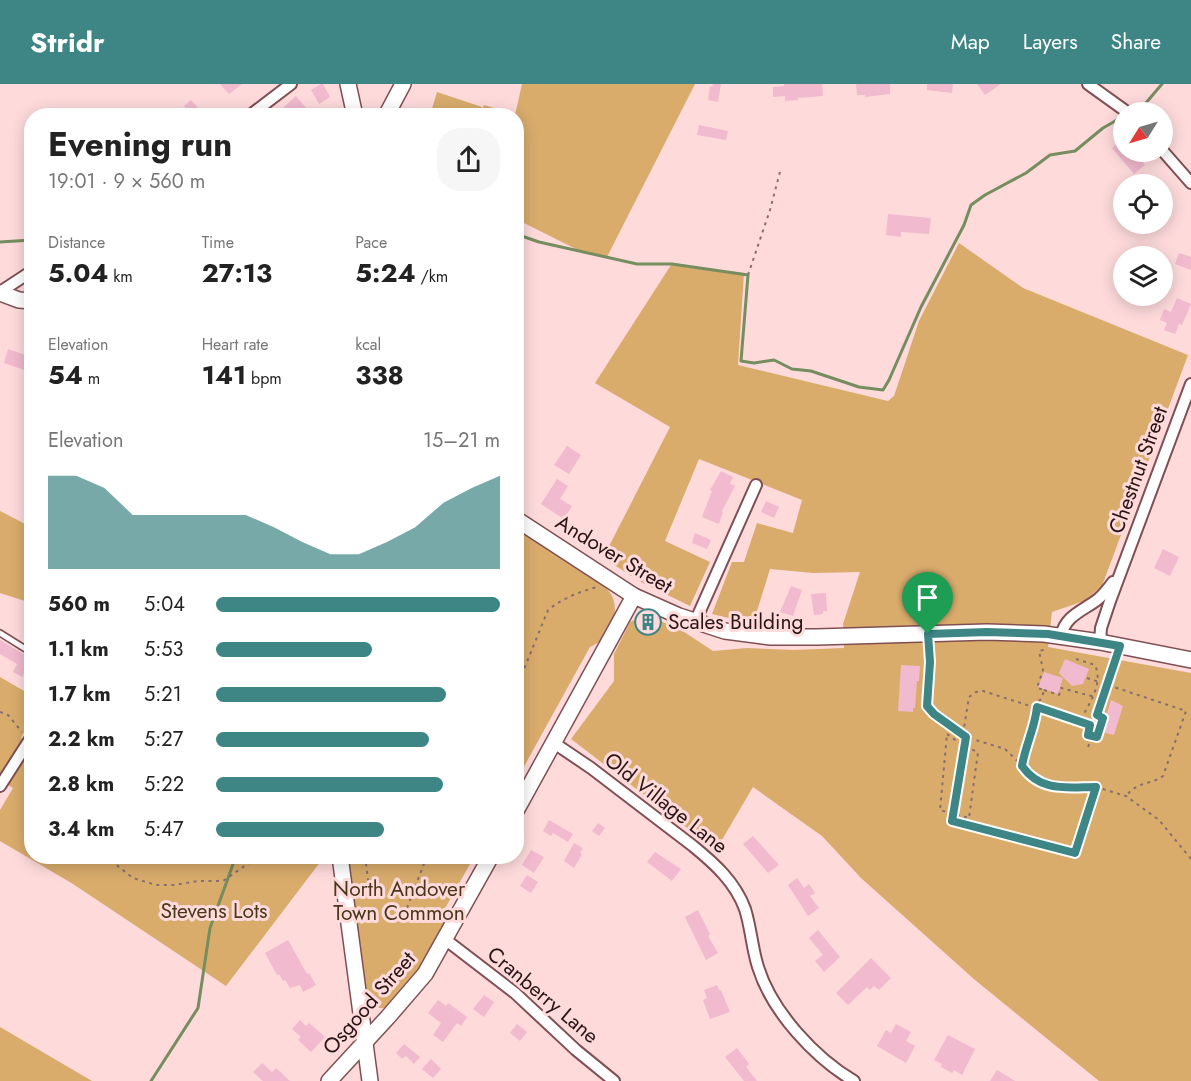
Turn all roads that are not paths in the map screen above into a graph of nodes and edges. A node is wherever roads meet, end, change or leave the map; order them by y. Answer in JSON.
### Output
{"nodes":[{"id":1,"x":291,"y":84,"type":"edge"},
{"id":2,"x":348,"y":84,"type":"edge"},
{"id":3,"x":403,"y":84,"type":"edge"},
{"id":4,"x":1088,"y":84,"type":"edge"},
{"id":5,"x":1113,"y":102,"type":"edge"},
{"id":6,"x":260,"y":108,"type":"edge"},
{"id":7,"x":353,"y":108,"type":"edge"},
{"id":8,"x":390,"y":108,"type":"edge"},
{"id":9,"x":1173,"y":162,"type":"edge"},
{"id":10,"x":1191,"y":183,"type":"edge"},
{"id":11,"x":24,"y":276,"type":"edge"},
{"id":12,"x":0,"y":293,"type":"edge"},
{"id":13,"x":24,"y":300,"type":"edge"},
{"id":14,"x":1191,"y":384,"type":"edge"},
{"id":15,"x":756,"y":485,"type":"dead end"},
{"id":16,"x":524,"y":524,"type":"edge"},
{"id":17,"x":1122,"y":570,"type":"junction"},
{"id":18,"x":634,"y":596,"type":"junction"},
{"id":19,"x":695,"y":622,"type":"junction"},
{"id":20,"x":0,"y":633,"type":"edge"},
{"id":21,"x":1062,"y":636,"type":"junction"},
{"id":22,"x":1100,"y":642,"type":"junction"},
{"id":23,"x":24,"y":648,"type":"edge"},
{"id":24,"x":1191,"y":660,"type":"edge"},
{"id":25,"x":554,"y":743,"type":"junction"},
{"id":26,"x":24,"y":748,"type":"edge"},
{"id":27,"x":0,"y":786,"type":"edge"},
{"id":28,"x":524,"y":797,"type":"edge"},
{"id":29,"x":341,"y":864,"type":"edge"},
{"id":30,"x":487,"y":864,"type":"edge"},
{"id":31,"x":446,"y":940,"type":"junction"},
{"id":32,"x":366,"y":1042,"type":"junction"},
{"id":33,"x":329,"y":1081,"type":"edge"},
{"id":34,"x":370,"y":1081,"type":"edge"},
{"id":35,"x":614,"y":1081,"type":"edge"},
{"id":36,"x":854,"y":1081,"type":"edge"}],
"edges":[{"from":1,"to":6,"type":"street"},
{"from":2,"to":7,"type":"main road"},
{"from":3,"to":8,"type":"main road"},
{"from":4,"to":5,"type":"street"},
{"from":9,"to":10,"type":"street"},
{"from":11,"to":12,"type":"street"},
{"from":12,"to":13,"type":"main road"},
{"from":14,"to":17,"type":"street","name":"Chestnut Street"},
{"from":15,"to":19,"type":"street"},
{"from":16,"to":18,"type":"main road","name":"Andover Street"},
{"from":17,"to":21,"type":"street","name":"Chestnut Street"},
{"from":17,"to":22,"type":"street","name":"Chestnut Street"},
{"from":18,"to":19,"type":"main road","name":"Andover Street"},
{"from":18,"to":25,"type":"main road"},
{"from":19,"to":21,"type":"main road","name":"Andover Street"},
{"from":20,"to":23,"type":"lane"},
{"from":21,"to":22,"type":"main road","name":"Andover Street"},
{"from":22,"to":24,"type":"main road","name":"Andover Street"},
{"from":25,"to":28,"type":"main road"},
{"from":25,"to":36,"type":"street","name":"Old Village Lane"},
{"from":26,"to":27,"type":"street"},
{"from":29,"to":32,"type":"main road"},
{"from":30,"to":31,"type":"main road","name":"Osgood Street"},
{"from":31,"to":32,"type":"main road","name":"Osgood Street"},
{"from":31,"to":35,"type":"street","name":"Cranberry Lane"},
{"from":32,"to":33,"type":"main road","name":"Osgood Street"},
{"from":32,"to":34,"type":"main road"}]}
